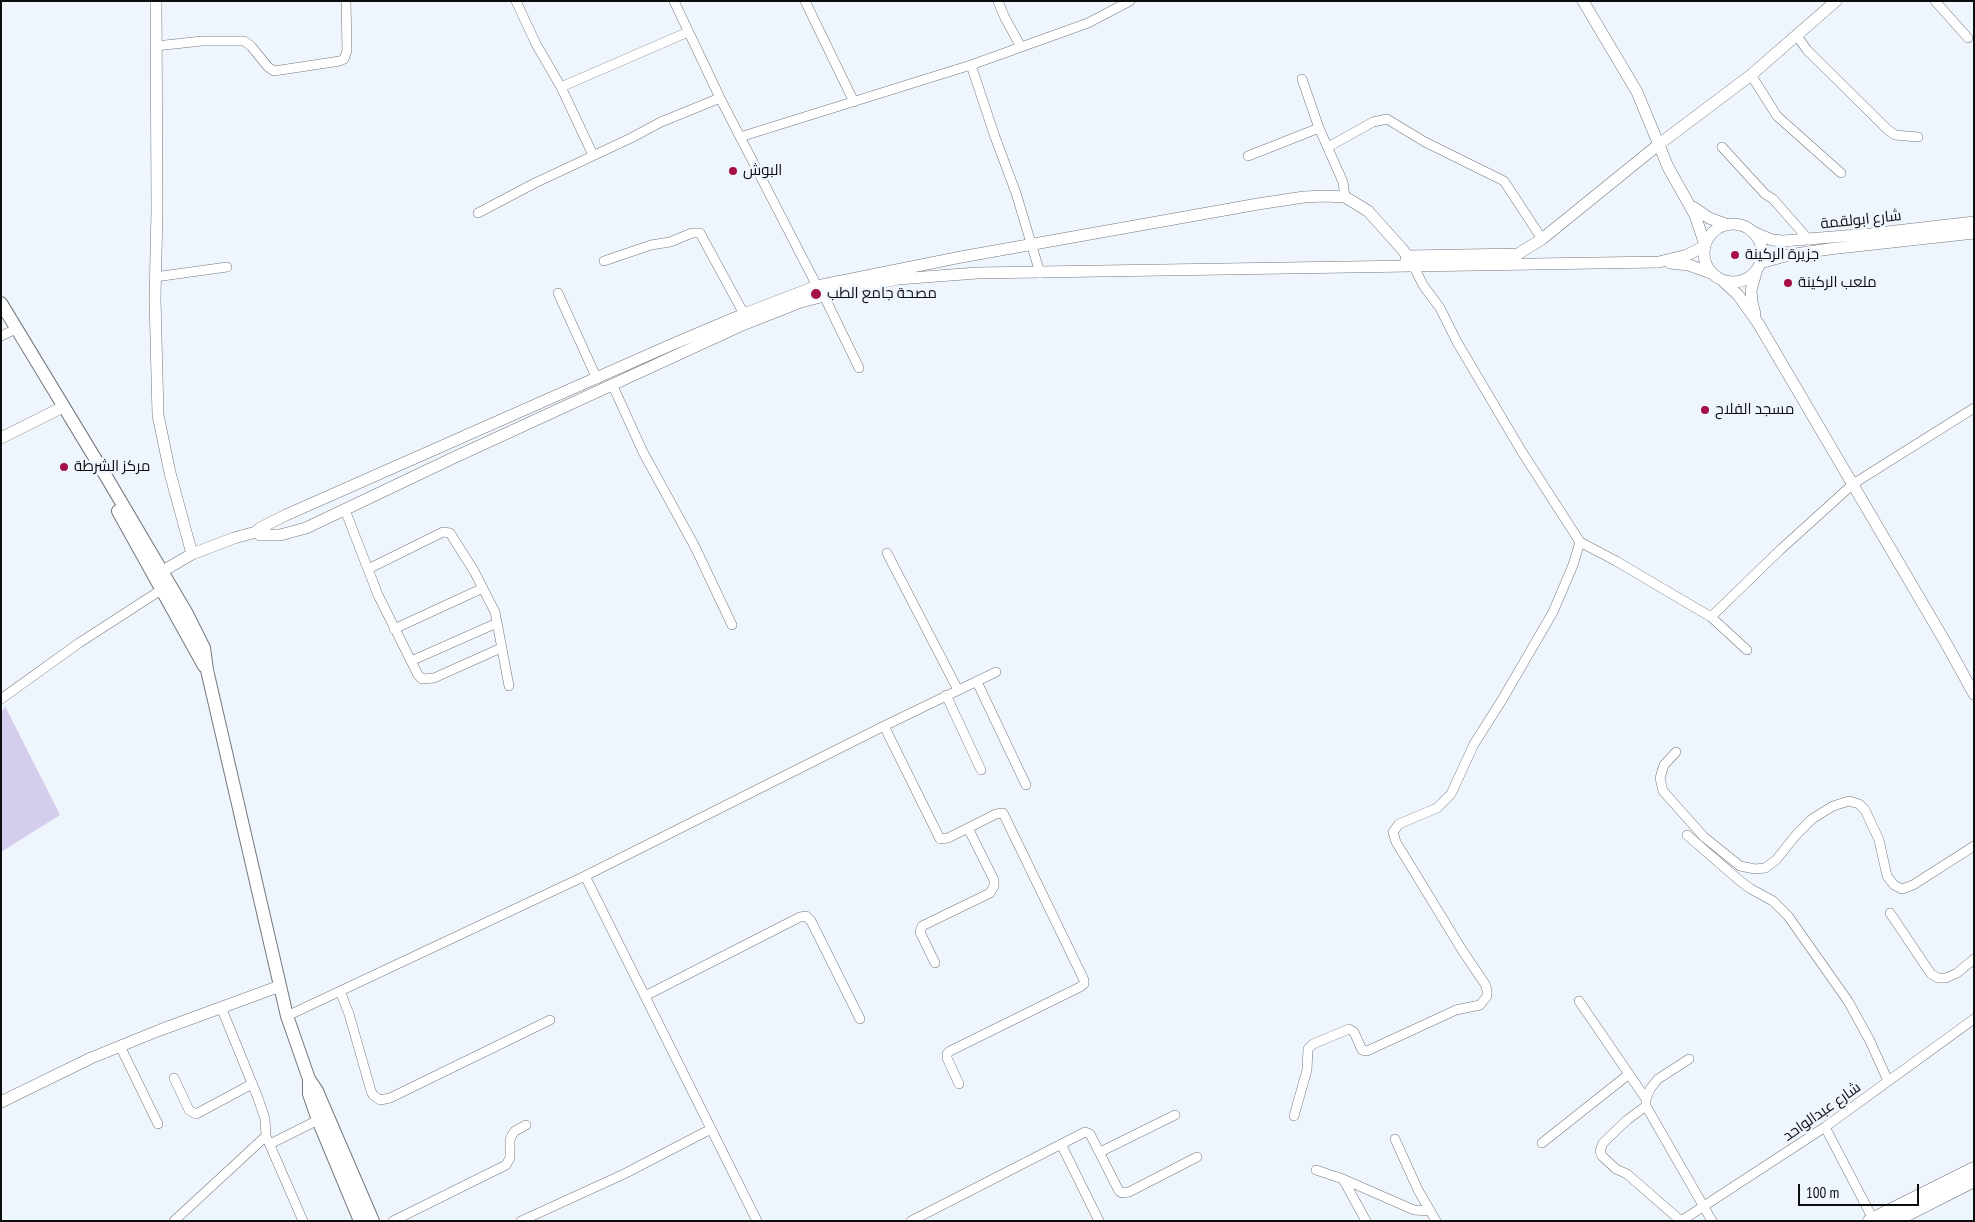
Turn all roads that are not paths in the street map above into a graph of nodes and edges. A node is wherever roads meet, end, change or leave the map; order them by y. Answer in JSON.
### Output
{"nodes":[{"id":1,"x":156,"y":1,"type":"edge"},
{"id":2,"x":346,"y":1,"type":"edge"},
{"id":3,"x":516,"y":1,"type":"edge"},
{"id":4,"x":674,"y":1,"type":"edge"},
{"id":5,"x":805,"y":1,"type":"edge"},
{"id":6,"x":998,"y":1,"type":"edge"},
{"id":7,"x":1130,"y":1,"type":"edge"},
{"id":8,"x":1583,"y":1,"type":"edge"},
{"id":9,"x":1935,"y":1,"type":"edge"},
{"id":10,"x":1833,"y":2,"type":"edge"},
{"id":11,"x":688,"y":32,"type":"junction"},
{"id":12,"x":1797,"y":36,"type":"junction"},
{"id":13,"x":1968,"y":38,"type":"dead end"},
{"id":14,"x":156,"y":46,"type":"junction"},
{"id":15,"x":1021,"y":47,"type":"junction"},
{"id":16,"x":971,"y":65,"type":"junction"},
{"id":17,"x":1751,"y":75,"type":"junction"},
{"id":18,"x":1302,"y":80,"type":"dead end"},
{"id":19,"x":561,"y":87,"type":"junction"},
{"id":20,"x":720,"y":98,"type":"junction"},
{"id":21,"x":854,"y":102,"type":"junction"},
{"id":22,"x":1320,"y":128,"type":"junction"},
{"id":23,"x":740,"y":137,"type":"junction"},
{"id":24,"x":1918,"y":137,"type":"dead end"},
{"id":25,"x":1658,"y":145,"type":"junction"},
{"id":26,"x":1328,"y":147,"type":"junction"},
{"id":27,"x":1722,"y":147,"type":"dead end"},
{"id":28,"x":593,"y":155,"type":"junction"},
{"id":29,"x":1248,"y":156,"type":"dead end"},
{"id":30,"x":1841,"y":173,"type":"dead end"},
{"id":31,"x":1345,"y":197,"type":"junction"},
{"id":32,"x":1687,"y":200,"type":"junction"},
{"id":33,"x":478,"y":213,"type":"dead end"},
{"id":34,"x":1974,"y":222,"type":"edge"},
{"id":35,"x":1728,"y":224,"type":"junction"},
{"id":36,"x":1753,"y":232,"type":"junction"},
{"id":37,"x":1974,"y":233,"type":"edge"},
{"id":38,"x":1542,"y":238,"type":"junction"},
{"id":39,"x":1809,"y":240,"type":"junction"},
{"id":40,"x":1705,"y":245,"type":"junction"},
{"id":41,"x":1032,"y":246,"type":"junction"},
{"id":42,"x":1518,"y":254,"type":"junction"},
{"id":43,"x":943,"y":260,"type":"junction"},
{"id":44,"x":604,"y":261,"type":"dead end"},
{"id":45,"x":1408,"y":262,"type":"junction"},
{"id":46,"x":1659,"y":262,"type":"junction"},
{"id":47,"x":1506,"y":264,"type":"junction"},
{"id":48,"x":1759,"y":266,"type":"junction"},
{"id":49,"x":227,"y":267,"type":"dead end"},
{"id":50,"x":1040,"y":273,"type":"junction"},
{"id":51,"x":1711,"y":273,"type":"junction"},
{"id":52,"x":947,"y":274,"type":"junction"},
{"id":53,"x":155,"y":277,"type":"junction"},
{"id":54,"x":1722,"y":281,"type":"junction"},
{"id":55,"x":821,"y":291,"type":"junction"},
{"id":56,"x":558,"y":293,"type":"dead end"},
{"id":57,"x":1,"y":303,"type":"edge"},
{"id":58,"x":744,"y":314,"type":"junction"},
{"id":59,"x":1758,"y":323,"type":"junction"},
{"id":60,"x":16,"y":329,"type":"junction"},
{"id":61,"x":1,"y":336,"type":"edge"},
{"id":62,"x":858,"y":368,"type":"dead end"},
{"id":63,"x":597,"y":379,"type":"junction"},
{"id":64,"x":612,"y":384,"type":"junction"},
{"id":65,"x":63,"y":407,"type":"junction"},
{"id":66,"x":1974,"y":408,"type":"edge"},
{"id":67,"x":471,"y":434,"type":"junction"},
{"id":68,"x":1,"y":438,"type":"edge"},
{"id":69,"x":477,"y":447,"type":"junction"},
{"id":70,"x":1853,"y":484,"type":"junction"},
{"id":71,"x":345,"y":510,"type":"junction"},
{"id":72,"x":256,"y":532,"type":"junction"},
{"id":73,"x":1580,"y":542,"type":"junction"},
{"id":74,"x":887,"y":553,"type":"dead end"},
{"id":75,"x":192,"y":554,"type":"junction"},
{"id":76,"x":368,"y":569,"type":"junction"},
{"id":77,"x":158,"y":574,"type":"junction"},
{"id":78,"x":483,"y":588,"type":"junction"},
{"id":79,"x":161,"y":590,"type":"junction"},
{"id":80,"x":1711,"y":617,"type":"junction"},
{"id":81,"x":497,"y":623,"type":"junction"},
{"id":82,"x":732,"y":625,"type":"dead end"},
{"id":83,"x":394,"y":629,"type":"junction"},
{"id":84,"x":501,"y":648,"type":"junction"},
{"id":85,"x":1747,"y":650,"type":"dead end"},
{"id":86,"x":411,"y":661,"type":"junction"},
{"id":87,"x":207,"y":670,"type":"junction"},
{"id":88,"x":996,"y":672,"type":"dead end"},
{"id":89,"x":977,"y":682,"type":"junction"},
{"id":90,"x":508,"y":686,"type":"dead end"},
{"id":91,"x":958,"y":690,"type":"junction"},
{"id":92,"x":1974,"y":694,"type":"edge"},
{"id":93,"x":946,"y":696,"type":"junction"},
{"id":94,"x":1,"y":699,"type":"edge"},
{"id":95,"x":884,"y":726,"type":"junction"},
{"id":96,"x":1676,"y":752,"type":"dead end"},
{"id":97,"x":981,"y":770,"type":"dead end"},
{"id":98,"x":1026,"y":785,"type":"dead end"},
{"id":99,"x":968,"y":828,"type":"junction"},
{"id":100,"x":1687,"y":835,"type":"dead end"},
{"id":101,"x":1974,"y":846,"type":"edge"},
{"id":102,"x":585,"y":876,"type":"junction"},
{"id":103,"x":1890,"y":914,"type":"dead end"},
{"id":104,"x":1974,"y":959,"type":"edge"},
{"id":105,"x":935,"y":963,"type":"dead end"},
{"id":106,"x":280,"y":986,"type":"junction"},
{"id":107,"x":340,"y":991,"type":"junction"},
{"id":108,"x":645,"y":996,"type":"junction"},
{"id":109,"x":1579,"y":1001,"type":"dead end"},
{"id":110,"x":221,"y":1007,"type":"junction"},
{"id":111,"x":291,"y":1014,"type":"junction"},
{"id":112,"x":1974,"y":1019,"type":"edge"},
{"id":113,"x":550,"y":1020,"type":"dead end"},
{"id":114,"x":860,"y":1020,"type":"dead end"},
{"id":115,"x":120,"y":1046,"type":"junction"},
{"id":116,"x":1689,"y":1059,"type":"dead end"},
{"id":117,"x":1629,"y":1074,"type":"junction"},
{"id":118,"x":174,"y":1078,"type":"dead end"},
{"id":119,"x":309,"y":1079,"type":"junction"},
{"id":120,"x":1888,"y":1081,"type":"junction"},
{"id":121,"x":252,"y":1084,"type":"junction"},
{"id":122,"x":959,"y":1084,"type":"dead end"},
{"id":123,"x":1,"y":1102,"type":"edge"},
{"id":124,"x":1646,"y":1102,"type":"junction"},
{"id":125,"x":1175,"y":1115,"type":"dead end"},
{"id":126,"x":1294,"y":1116,"type":"dead end"},
{"id":127,"x":318,"y":1120,"type":"junction"},
{"id":128,"x":158,"y":1124,"type":"dead end"},
{"id":129,"x":526,"y":1125,"type":"dead end"},
{"id":130,"x":1825,"y":1127,"type":"junction"},
{"id":131,"x":711,"y":1129,"type":"junction"},
{"id":132,"x":1395,"y":1139,"type":"dead end"},
{"id":133,"x":268,"y":1140,"type":"junction"},
{"id":134,"x":1542,"y":1143,"type":"dead end"},
{"id":135,"x":1061,"y":1144,"type":"junction"},
{"id":136,"x":1100,"y":1152,"type":"junction"},
{"id":137,"x":1196,"y":1158,"type":"dead end"},
{"id":138,"x":1974,"y":1168,"type":"edge"},
{"id":139,"x":1316,"y":1170,"type":"dead end"},
{"id":140,"x":1343,"y":1179,"type":"junction"},
{"id":141,"x":1974,"y":1180,"type":"edge"},
{"id":142,"x":1705,"y":1206,"type":"junction"},
{"id":143,"x":1430,"y":1211,"type":"junction"},
{"id":144,"x":1872,"y":1220,"type":"edge"},
{"id":145,"x":174,"y":1221,"type":"edge"},
{"id":146,"x":304,"y":1221,"type":"edge"},
{"id":147,"x":360,"y":1221,"type":"edge"},
{"id":148,"x":373,"y":1221,"type":"edge"},
{"id":149,"x":392,"y":1221,"type":"edge"},
{"id":150,"x":521,"y":1221,"type":"edge"},
{"id":151,"x":757,"y":1221,"type":"edge"},
{"id":152,"x":911,"y":1221,"type":"edge"},
{"id":153,"x":1099,"y":1221,"type":"edge"},
{"id":154,"x":1366,"y":1221,"type":"edge"},
{"id":155,"x":1436,"y":1221,"type":"edge"},
{"id":156,"x":1681,"y":1221,"type":"edge"},
{"id":157,"x":1712,"y":1221,"type":"edge"},
{"id":158,"x":1893,"y":1221,"type":"edge"}],
"edges":[{"from":1,"to":14,"type":"street"},
{"from":2,"to":14,"type":"street"},
{"from":3,"to":19,"type":"street"},
{"from":4,"to":11,"type":"street"},
{"from":5,"to":21,"type":"street"},
{"from":6,"to":15,"type":"street"},
{"from":7,"to":15,"type":"street"},
{"from":8,"to":25,"type":"street"},
{"from":9,"to":13,"type":"street"},
{"from":10,"to":12,"type":"street"},
{"from":11,"to":19,"type":"street"},
{"from":11,"to":20,"type":"street"},
{"from":12,"to":17,"type":"street"},
{"from":12,"to":24,"type":"street"},
{"from":14,"to":53,"type":"street"},
{"from":15,"to":16,"type":"street"},
{"from":16,"to":21,"type":"street"},
{"from":16,"to":41,"type":"street"},
{"from":17,"to":25,"type":"street"},
{"from":17,"to":30,"type":"street"},
{"from":18,"to":22,"type":"street"},
{"from":19,"to":28,"type":"street"},
{"from":20,"to":23,"type":"street"},
{"from":20,"to":28,"type":"street"},
{"from":21,"to":23,"type":"street"},
{"from":22,"to":26,"type":"street"},
{"from":22,"to":29,"type":"street"},
{"from":23,"to":55,"type":"street"},
{"from":25,"to":32,"type":"street"},
{"from":25,"to":38,"type":"street"},
{"from":26,"to":31,"type":"street"},
{"from":26,"to":38,"type":"street"},
{"from":27,"to":39,"type":"street"},
{"from":28,"to":33,"type":"street"},
{"from":31,"to":41,"type":"street"},
{"from":31,"to":45,"type":"street"},
{"from":32,"to":35,"type":"street"},
{"from":32,"to":40,"type":"street"},
{"from":34,"to":39,"type":"street","name":"شارع ابولقمة"},
{"from":35,"to":36,"type":"street"},
{"from":35,"to":40,"type":"street"},
{"from":36,"to":39,"type":"street","name":"شارع ابولقمة"},
{"from":36,"to":48,"type":"street"},
{"from":37,"to":48,"type":"street","name":"شارع ابولقمة"},
{"from":38,"to":42,"type":"street"},
{"from":40,"to":46,"type":"street"},
{"from":40,"to":51,"type":"street"},
{"from":41,"to":43,"type":"street"},
{"from":41,"to":50,"type":"street"},
{"from":42,"to":45,"type":"street"},
{"from":42,"to":47,"type":"street"},
{"from":43,"to":52,"type":"street"},
{"from":43,"to":55,"type":"street"},
{"from":44,"to":58,"type":"street"},
{"from":45,"to":47,"type":"street"},
{"from":45,"to":50,"type":"street"},
{"from":45,"to":73,"type":"street"},
{"from":46,"to":47,"type":"street"},
{"from":46,"to":51,"type":"street"},
{"from":48,"to":54,"type":"street"},
{"from":48,"to":59,"type":"street"},
{"from":49,"to":53,"type":"street"},
{"from":50,"to":52,"type":"street"},
{"from":51,"to":54,"type":"street"},
{"from":52,"to":55,"type":"street"},
{"from":53,"to":75,"type":"street"},
{"from":54,"to":59,"type":"street"},
{"from":55,"to":58,"type":"street"},
{"from":55,"to":62,"type":"street"},
{"from":55,"to":64,"type":"street"},
{"from":56,"to":63,"type":"street"},
{"from":57,"to":60,"type":"main road"},
{"from":58,"to":63,"type":"street"},
{"from":59,"to":70,"type":"street"},
{"from":60,"to":61,"type":"street"},
{"from":60,"to":65,"type":"main road"},
{"from":63,"to":67,"type":"street"},
{"from":64,"to":69,"type":"street"},
{"from":64,"to":82,"type":"street"},
{"from":65,"to":68,"type":"street"},
{"from":65,"to":77,"type":"main road"},
{"from":66,"to":70,"type":"street"},
{"from":67,"to":69,"type":"street"},
{"from":67,"to":72,"type":"street"},
{"from":69,"to":71,"type":"street"},
{"from":70,"to":80,"type":"street"},
{"from":70,"to":92,"type":"street"},
{"from":71,"to":72,"type":"street"},
{"from":71,"to":76,"type":"street"},
{"from":72,"to":75,"type":"street"},
{"from":73,"to":80,"type":"street"},
{"from":73,"to":126,"type":"street"},
{"from":74,"to":91,"type":"street"},
{"from":75,"to":77,"type":"street"},
{"from":76,"to":78,"type":"street"},
{"from":76,"to":83,"type":"street"},
{"from":77,"to":79,"type":"main road"},
{"from":77,"to":87,"type":"main road"},
{"from":78,"to":81,"type":"street"},
{"from":78,"to":83,"type":"street"},
{"from":79,"to":87,"type":"main road"},
{"from":79,"to":94,"type":"street"},
{"from":80,"to":85,"type":"street"},
{"from":81,"to":84,"type":"street"},
{"from":81,"to":86,"type":"street"},
{"from":83,"to":86,"type":"street"},
{"from":84,"to":86,"type":"street"},
{"from":84,"to":90,"type":"street"},
{"from":87,"to":106,"type":"main road"},
{"from":87,"to":111,"type":"main road"},
{"from":88,"to":89,"type":"street"},
{"from":89,"to":91,"type":"street"},
{"from":89,"to":98,"type":"street"},
{"from":91,"to":93,"type":"street"},
{"from":93,"to":95,"type":"street"},
{"from":93,"to":97,"type":"street"},
{"from":95,"to":99,"type":"street"},
{"from":95,"to":102,"type":"street"},
{"from":96,"to":101,"type":"street"},
{"from":99,"to":105,"type":"street"},
{"from":99,"to":122,"type":"street"},
{"from":100,"to":120,"type":"street"},
{"from":102,"to":107,"type":"street"},
{"from":102,"to":108,"type":"street"},
{"from":103,"to":104,"type":"street"},
{"from":106,"to":110,"type":"street"},
{"from":106,"to":111,"type":"main road"},
{"from":107,"to":111,"type":"street"},
{"from":107,"to":113,"type":"street"},
{"from":108,"to":114,"type":"street"},
{"from":108,"to":131,"type":"street"},
{"from":109,"to":117,"type":"street"},
{"from":110,"to":115,"type":"street"},
{"from":110,"to":121,"type":"street"},
{"from":111,"to":119,"type":"main road"},
{"from":112,"to":120,"type":"street","name":"شارع عبدالواحد"},
{"from":115,"to":123,"type":"street"},
{"from":115,"to":128,"type":"street"},
{"from":116,"to":124,"type":"street"},
{"from":117,"to":124,"type":"street"},
{"from":117,"to":134,"type":"street"},
{"from":118,"to":121,"type":"street"},
{"from":119,"to":127,"type":"main road"},
{"from":119,"to":148,"type":"main road"},
{"from":120,"to":130,"type":"street","name":"شارع عبدالواحد"},
{"from":121,"to":133,"type":"street"},
{"from":124,"to":142,"type":"street"},
{"from":124,"to":156,"type":"street"},
{"from":125,"to":136,"type":"street"},
{"from":127,"to":133,"type":"street"},
{"from":127,"to":147,"type":"main road"},
{"from":129,"to":149,"type":"street"},
{"from":130,"to":142,"type":"street","name":"شارع عبدالواحد"},
{"from":130,"to":144,"type":"street"},
{"from":131,"to":150,"type":"street"},
{"from":131,"to":151,"type":"street"},
{"from":132,"to":143,"type":"street"},
{"from":133,"to":145,"type":"street"},
{"from":133,"to":146,"type":"street"},
{"from":135,"to":136,"type":"street"},
{"from":135,"to":152,"type":"street"},
{"from":135,"to":153,"type":"street"},
{"from":136,"to":137,"type":"street"},
{"from":138,"to":144,"type":"main road"},
{"from":139,"to":140,"type":"street"},
{"from":140,"to":143,"type":"street"},
{"from":140,"to":154,"type":"street"},
{"from":141,"to":158,"type":"main road"},
{"from":142,"to":156,"type":"street","name":"شارع عبدالواحد"},
{"from":142,"to":157,"type":"street"},
{"from":143,"to":155,"type":"street"}]}
